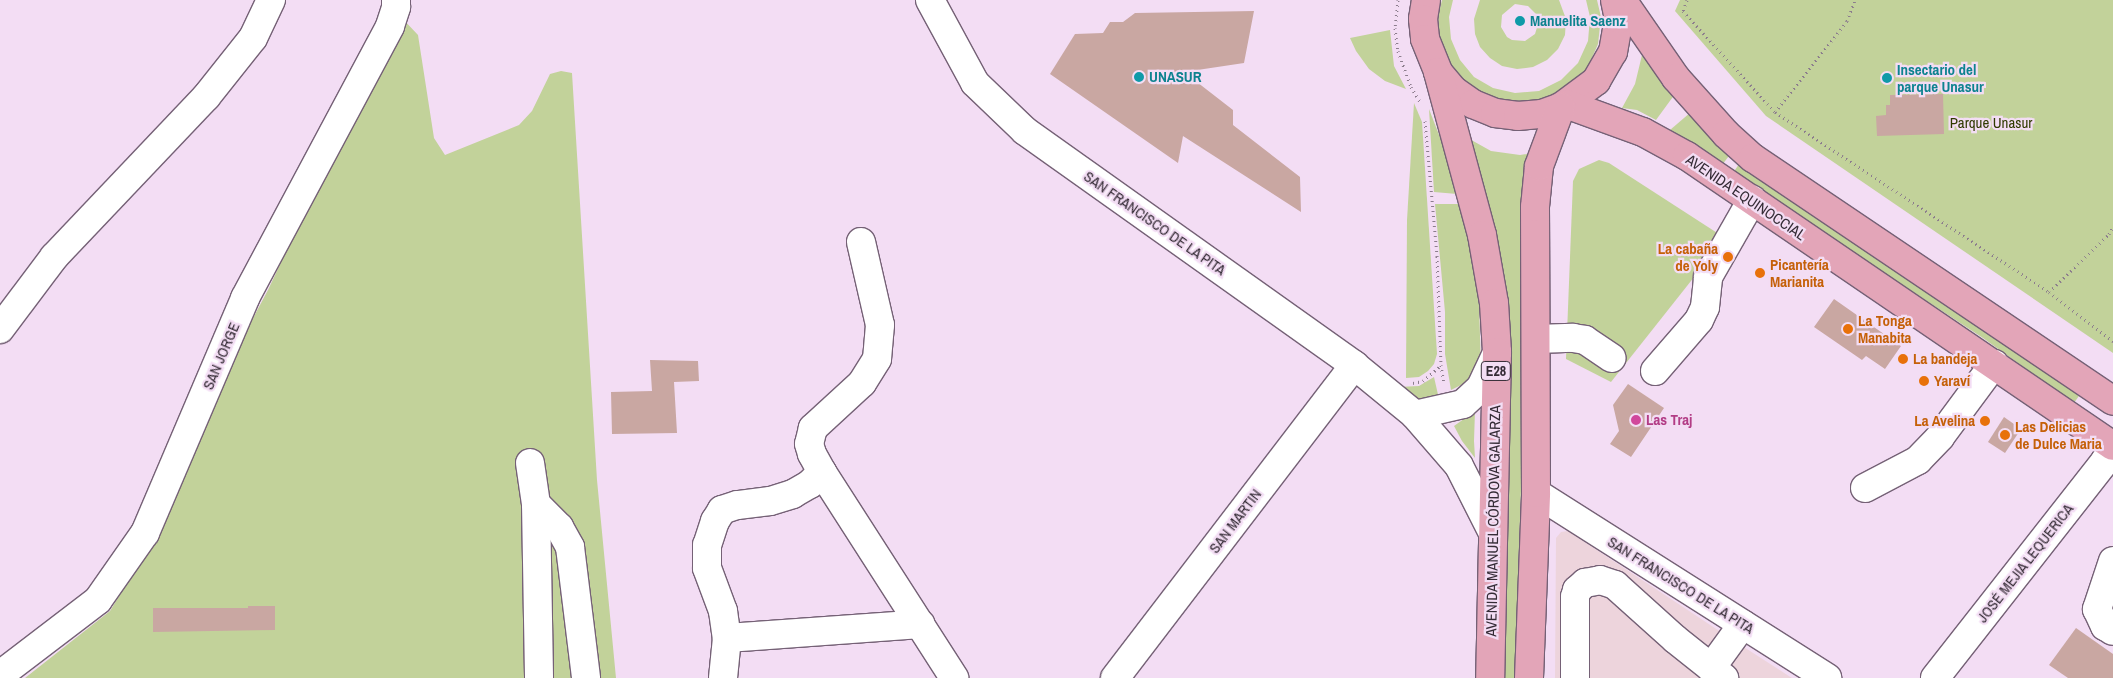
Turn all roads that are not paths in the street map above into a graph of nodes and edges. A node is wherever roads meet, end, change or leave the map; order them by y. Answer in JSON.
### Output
{"nodes":[{"id":1,"x":272,"y":0,"type":"edge"},
{"id":2,"x":396,"y":0,"type":"edge"},
{"id":3,"x":930,"y":0,"type":"edge"},
{"id":4,"x":1426,"y":0,"type":"edge"},
{"id":5,"x":1615,"y":0,"type":"edge"},
{"id":6,"x":1622,"y":0,"type":"edge"},
{"id":7,"x":1438,"y":72,"type":"junction"},
{"id":8,"x":1564,"y":106,"type":"junction"},
{"id":9,"x":1752,"y":200,"type":"junction"},
{"id":10,"x":861,"y":242,"type":"dead end"},
{"id":11,"x":0,"y":329,"type":"edge"},
{"id":12,"x":1536,"y":339,"type":"junction"},
{"id":13,"x":1497,"y":352,"type":"junction"},
{"id":14,"x":1612,"y":358,"type":"dead end"},
{"id":15,"x":1994,"y":364,"type":"junction"},
{"id":16,"x":1354,"y":365,"type":"junction"},
{"id":17,"x":1655,"y":371,"type":"dead end"},
{"id":18,"x":2113,"y":401,"type":"edge"},
{"id":19,"x":1415,"y":415,"type":"junction"},
{"id":20,"x":2113,"y":446,"type":"edge"},
{"id":21,"x":530,"y":463,"type":"dead end"},
{"id":22,"x":822,"y":472,"type":"junction"},
{"id":23,"x":1865,"y":488,"type":"dead end"},
{"id":24,"x":1536,"y":492,"type":"junction"},
{"id":25,"x":536,"y":504,"type":"junction"},
{"id":26,"x":1492,"y":531,"type":"junction"},
{"id":27,"x":2113,"y":561,"type":"edge"},
{"id":28,"x":920,"y":624,"type":"junction"},
{"id":29,"x":1743,"y":624,"type":"junction"},
{"id":30,"x":2113,"y":631,"type":"edge"},
{"id":31,"x":727,"y":638,"type":"junction"},
{"id":32,"x":1717,"y":673,"type":"edge"},
{"id":33,"x":0,"y":675,"type":"edge"},
{"id":34,"x":539,"y":678,"type":"edge"},
{"id":35,"x":586,"y":678,"type":"edge"},
{"id":36,"x":723,"y":678,"type":"edge"},
{"id":37,"x":954,"y":678,"type":"edge"},
{"id":38,"x":1115,"y":678,"type":"edge"},
{"id":39,"x":1490,"y":678,"type":"edge"},
{"id":40,"x":1529,"y":678,"type":"edge"},
{"id":41,"x":1575,"y":678,"type":"edge"},
{"id":42,"x":1827,"y":678,"type":"edge"},
{"id":43,"x":1935,"y":678,"type":"edge"}],
"edges":[{"from":1,"to":11,"type":"street"},
{"from":2,"to":33,"type":"street","name":"SAN JORGE"},
{"from":3,"to":16,"type":"street","name":"SAN FRANCISCO DE LA PITA"},
{"from":4,"to":7,"type":"main road","number":"E28"},
{"from":5,"to":8,"type":"main road","number":"E28"},
{"from":6,"to":18,"type":"main road"},
{"from":7,"to":8,"type":"main road","number":"E28"},
{"from":7,"to":13,"type":"main road","name":"AVENIDA MANUEL CÓRDOVA GALARZA","number":"E28"},
{"from":8,"to":9,"type":"main road","name":"AVENIDA EQUINOCCIAL"},
{"from":8,"to":12,"type":"main road"},
{"from":9,"to":15,"type":"main road","name":"AVENIDA EQUINOCCIAL"},
{"from":9,"to":17,"type":"street"},
{"from":10,"to":22,"type":"street"},
{"from":12,"to":14,"type":"street"},
{"from":12,"to":24,"type":"main road"},
{"from":13,"to":19,"type":"street"},
{"from":13,"to":26,"type":"main road","name":"AVENIDA MANUEL CÓRDOVA GALARZA","number":"E28"},
{"from":15,"to":20,"type":"main road","name":"AVENIDA EQUINOCCIAL"},
{"from":15,"to":23,"type":"street"},
{"from":16,"to":19,"type":"street","name":"SAN FRANCISCO DE LA PITA"},
{"from":16,"to":38,"type":"street","name":"SAN MARTIN"},
{"from":19,"to":26,"type":"street","name":"SAN FRANCISCO DE LA PITA"},
{"from":20,"to":43,"type":"street","name":"JOSÉ MEJIA LEQUERICA"},
{"from":21,"to":25,"type":"street"},
{"from":22,"to":28,"type":"street"},
{"from":22,"to":31,"type":"street"},
{"from":24,"to":29,"type":"street","name":"SAN FRANCISCO DE LA PITA"},
{"from":24,"to":40,"type":"main road"},
{"from":25,"to":34,"type":"street"},
{"from":25,"to":35,"type":"street"},
{"from":26,"to":39,"type":"main road","name":"AVENIDA MANUEL CÓRDOVA GALARZA","number":"E28"},
{"from":27,"to":30,"type":"street"},
{"from":28,"to":31,"type":"street"},
{"from":28,"to":37,"type":"street"},
{"from":29,"to":32,"type":"street"},
{"from":29,"to":42,"type":"street","name":"SAN FRANCISCO DE LA PITA"},
{"from":31,"to":36,"type":"street"},
{"from":32,"to":41,"type":"street"}]}
